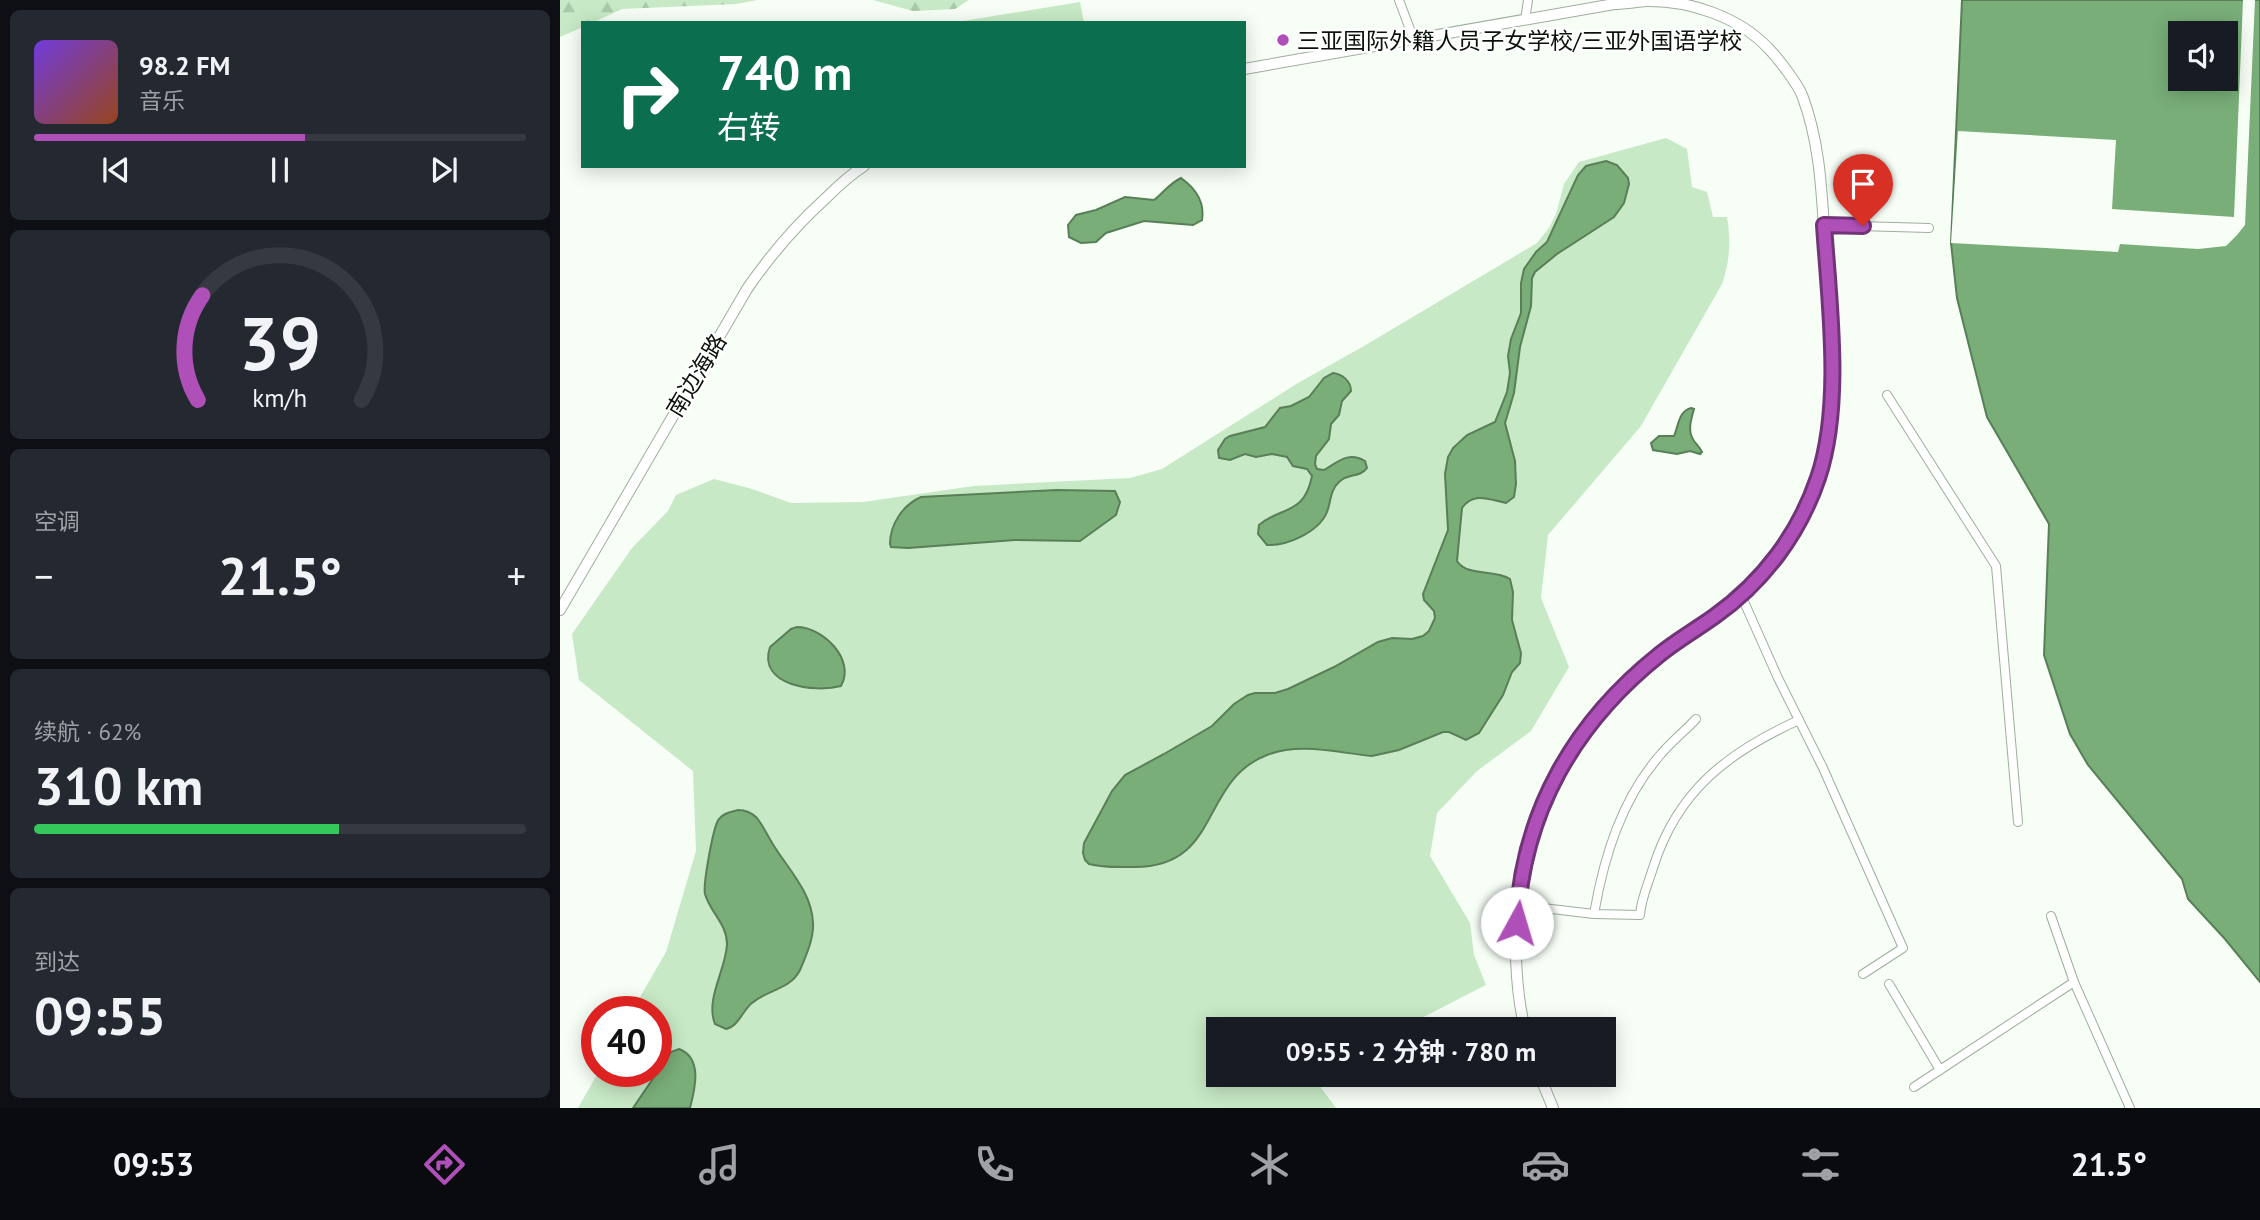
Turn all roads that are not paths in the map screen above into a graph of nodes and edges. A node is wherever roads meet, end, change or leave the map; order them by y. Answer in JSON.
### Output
{"nodes":[{"id":1,"x":1399,"y":0,"type":"edge"},
{"id":2,"x":1528,"y":0,"type":"edge"},
{"id":3,"x":1525,"y":20,"type":"junction"},
{"id":4,"x":1413,"y":40,"type":"junction"},
{"id":5,"x":1246,"y":69,"type":"edge"},
{"id":6,"x":861,"y":168,"type":"edge"},
{"id":7,"x":1824,"y":225,"type":"junction"},
{"id":8,"x":1929,"y":228,"type":"dead end"},
{"id":9,"x":1887,"y":395,"type":"dead end"},
{"id":10,"x":1741,"y":595,"type":"junction"},
{"id":11,"x":560,"y":610,"type":"edge"},
{"id":12,"x":1696,"y":719,"type":"dead end"},
{"id":13,"x":1799,"y":720,"type":"junction"},
{"id":14,"x":2018,"y":822,"type":"dead end"},
{"id":15,"x":1517,"y":905,"type":"junction"},
{"id":16,"x":1594,"y":914,"type":"junction"},
{"id":17,"x":2051,"y":916,"type":"dead end"},
{"id":18,"x":1863,"y":974,"type":"dead end"},
{"id":19,"x":2074,"y":982,"type":"junction"},
{"id":20,"x":1889,"y":984,"type":"dead end"},
{"id":21,"x":1523,"y":1017,"type":"edge"},
{"id":22,"x":1940,"y":1070,"type":"junction"},
{"id":23,"x":1544,"y":1087,"type":"edge"},
{"id":24,"x":1914,"y":1087,"type":"dead end"},
{"id":25,"x":1553,"y":1108,"type":"edge"},
{"id":26,"x":2130,"y":1108,"type":"edge"}],
"edges":[{"from":1,"to":4,"type":"street"},
{"from":2,"to":3,"type":"street"},
{"from":3,"to":4,"type":"street"},
{"from":3,"to":7,"type":"street"},
{"from":4,"to":5,"type":"street"},
{"from":6,"to":11,"type":"street","name":"南边海路"},
{"from":7,"to":8,"type":"street"},
{"from":7,"to":10,"type":"street"},
{"from":9,"to":14,"type":"street"},
{"from":10,"to":13,"type":"street"},
{"from":10,"to":15,"type":"street"},
{"from":12,"to":16,"type":"street"},
{"from":13,"to":16,"type":"street"},
{"from":13,"to":18,"type":"street"},
{"from":15,"to":16,"type":"street"},
{"from":15,"to":21,"type":"street"},
{"from":17,"to":19,"type":"street"},
{"from":19,"to":22,"type":"street"},
{"from":19,"to":26,"type":"street"},
{"from":20,"to":22,"type":"street"},
{"from":22,"to":24,"type":"street"},
{"from":23,"to":25,"type":"street"}]}
